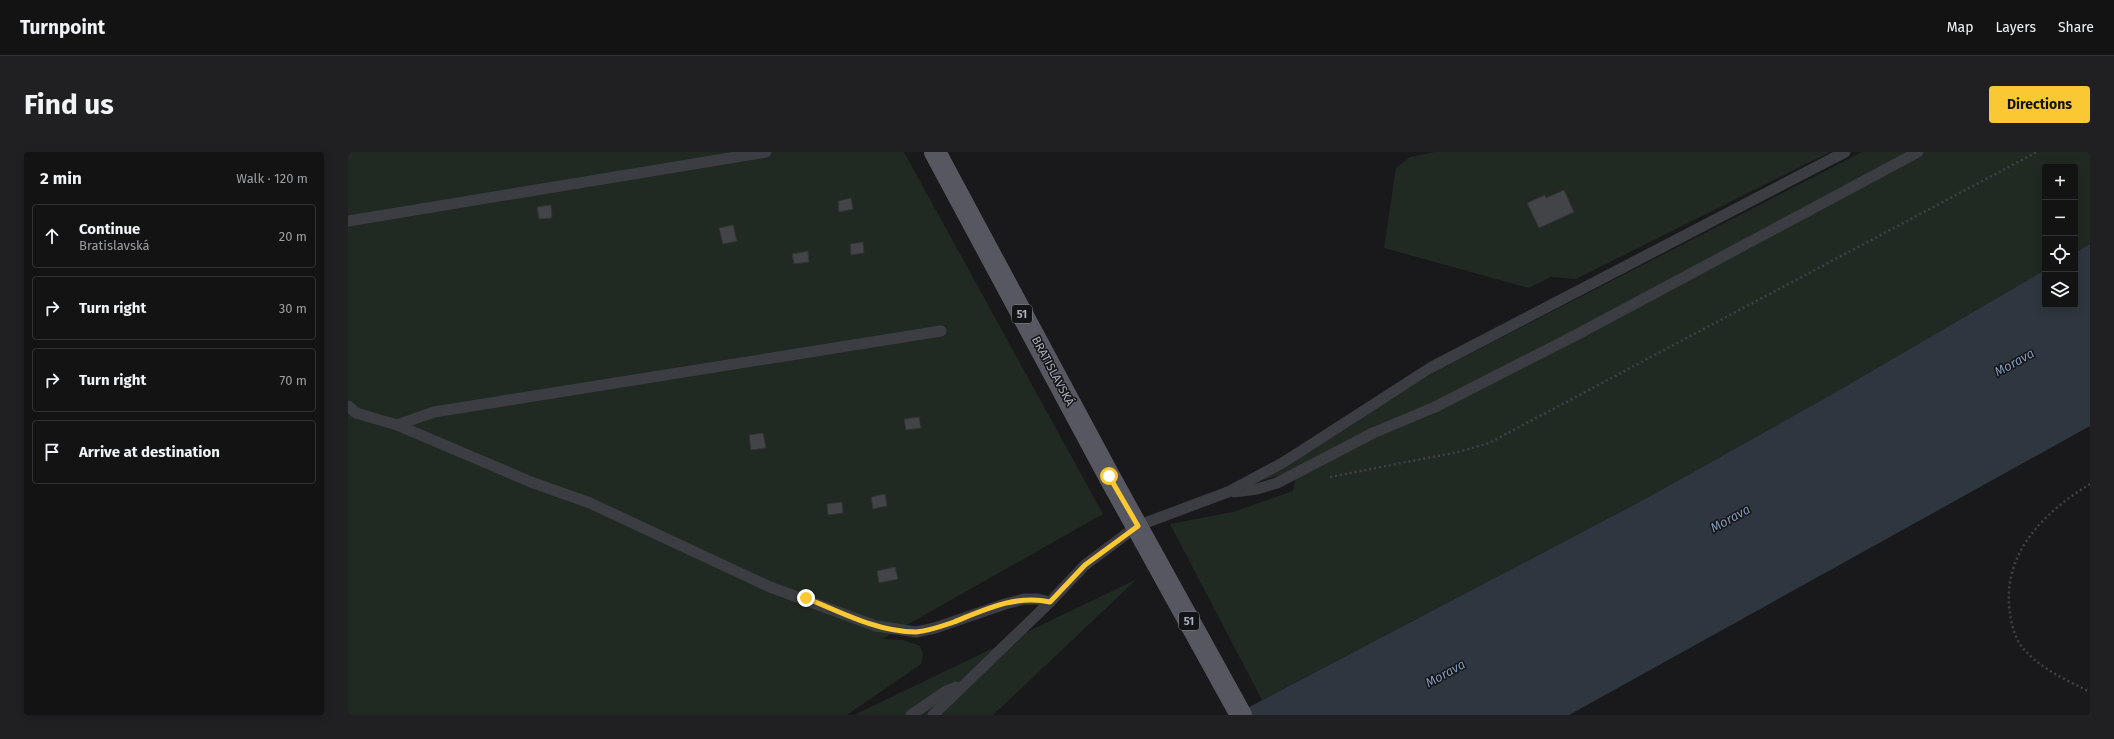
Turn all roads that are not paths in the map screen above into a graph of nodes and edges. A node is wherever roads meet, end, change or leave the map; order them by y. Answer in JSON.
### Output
{"nodes":[{"id":1,"x":766,"y":152,"type":"edge"},
{"id":2,"x":935,"y":152,"type":"edge"},
{"id":3,"x":1844,"y":152,"type":"edge"},
{"id":4,"x":1918,"y":152,"type":"edge"},
{"id":5,"x":348,"y":221,"type":"edge"},
{"id":6,"x":941,"y":331,"type":"dead end"},
{"id":7,"x":348,"y":406,"type":"edge"},
{"id":8,"x":397,"y":425,"type":"junction"},
{"id":9,"x":1228,"y":492,"type":"junction"},
{"id":10,"x":1138,"y":526,"type":"junction"},
{"id":11,"x":1050,"y":602,"type":"junction"},
{"id":12,"x":962,"y":684,"type":"junction"},
{"id":13,"x":911,"y":715,"type":"edge"},
{"id":14,"x":933,"y":715,"type":"edge"},
{"id":15,"x":1241,"y":715,"type":"edge"}],
"edges":[{"from":1,"to":5,"type":"lane"},
{"from":2,"to":10,"type":"main road","name":"BRATISLAVSKÁ","number":"51"},
{"from":3,"to":9,"type":"lane"},
{"from":4,"to":9,"type":"lane"},
{"from":6,"to":8,"type":"lane"},
{"from":7,"to":8,"type":"lane"},
{"from":8,"to":11,"type":"lane"},
{"from":9,"to":10,"type":"lane"},
{"from":10,"to":11,"type":"lane"},
{"from":10,"to":15,"type":"main road","number":"51"},
{"from":11,"to":12,"type":"lane"},
{"from":12,"to":13,"type":"lane"},
{"from":12,"to":14,"type":"lane"}]}
